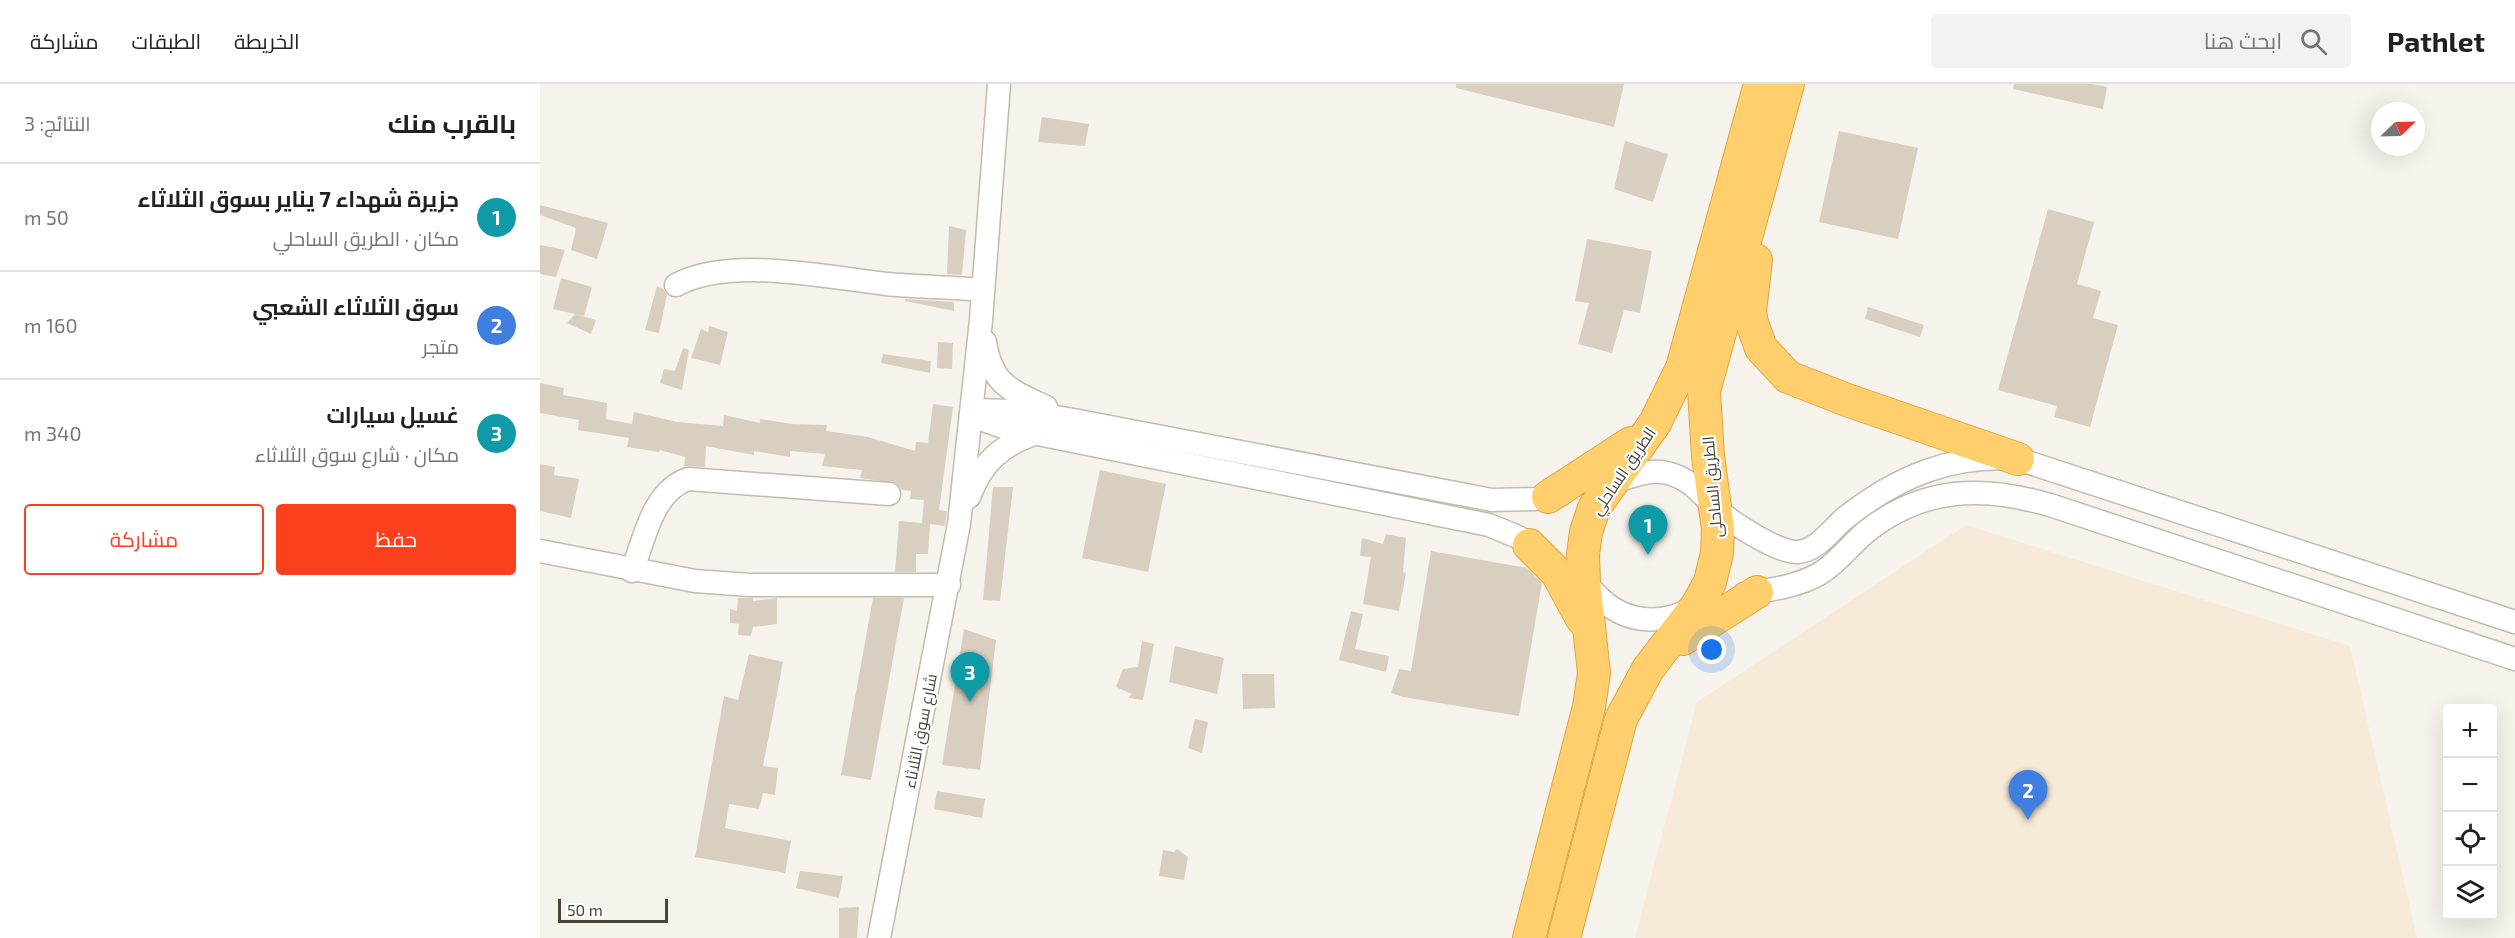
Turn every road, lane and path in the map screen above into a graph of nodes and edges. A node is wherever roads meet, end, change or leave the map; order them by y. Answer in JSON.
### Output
{"nodes":[{"id":1,"x":999,"y":84,"type":"edge"},
{"id":2,"x":1760,"y":84,"type":"edge"},
{"id":3,"x":1788,"y":84,"type":"edge"},
{"id":4,"x":1769,"y":149,"type":"junction"},
{"id":5,"x":676,"y":285,"type":"dead end"},
{"id":6,"x":982,"y":290,"type":"junction"},
{"id":7,"x":981,"y":320,"type":"junction"},
{"id":8,"x":973,"y":413,"type":"junction"},
{"id":9,"x":1068,"y":419,"type":"junction"},
{"id":10,"x":1655,"y":423,"type":"junction"},
{"id":11,"x":1037,"y":433,"type":"junction"},
{"id":12,"x":2018,"y":459,"type":"junction"},
{"id":13,"x":1613,"y":483,"type":"junction"},
{"id":14,"x":889,"y":494,"type":"dead end"},
{"id":15,"x":1548,"y":497,"type":"junction"},
{"id":16,"x":1715,"y":507,"type":"junction"},
{"id":17,"x":959,"y":524,"type":"junction"},
{"id":18,"x":1529,"y":544,"type":"junction"},
{"id":19,"x":540,"y":551,"type":"edge"},
{"id":20,"x":632,"y":571,"type":"junction"},
{"id":21,"x":1584,"y":581,"type":"junction"},
{"id":22,"x":949,"y":585,"type":"junction"},
{"id":23,"x":1757,"y":592,"type":"junction"},
{"id":24,"x":1698,"y":604,"type":"junction"},
{"id":25,"x":2515,"y":622,"type":"edge"},
{"id":26,"x":1592,"y":641,"type":"junction"},
{"id":27,"x":2515,"y":659,"type":"edge"},
{"id":28,"x":1648,"y":669,"type":"junction"},
{"id":29,"x":879,"y":938,"type":"edge"},
{"id":30,"x":1529,"y":938,"type":"edge"},
{"id":31,"x":1564,"y":938,"type":"edge"}],
"edges":[{"from":1,"to":6,"type":"street"},
{"from":2,"to":10,"type":"highway","name":"الطريق الساحلي"},
{"from":3,"to":4,"type":"highway","name":"الطريق الساحلى"},
{"from":4,"to":12,"type":"highway"},
{"from":4,"to":16,"type":"highway","name":"الطريق الساحلى"},
{"from":5,"to":6,"type":"street"},
{"from":6,"to":7,"type":"street"},
{"from":7,"to":8,"type":"street"},
{"from":7,"to":9,"type":"street"},
{"from":8,"to":9,"type":"street"},
{"from":8,"to":11,"type":"street"},
{"from":8,"to":17,"type":"street"},
{"from":9,"to":15,"type":"street"},
{"from":10,"to":13,"type":"highway","name":"الطريق الساحلي"},
{"from":10,"to":15,"type":"highway"},
{"from":11,"to":17,"type":"street"},
{"from":11,"to":18,"type":"street"},
{"from":12,"to":16,"type":"street"},
{"from":12,"to":25,"type":"street"},
{"from":13,"to":15,"type":"street"},
{"from":13,"to":16,"type":"street"},
{"from":13,"to":21,"type":"highway","name":"الطريق الساحلي"},
{"from":14,"to":20,"type":"street"},
{"from":16,"to":24,"type":"highway","name":"الطريق الساحلى"},
{"from":17,"to":22,"type":"street","name":"شارع سوق الثلاثاء"},
{"from":18,"to":21,"type":"street"},
{"from":18,"to":26,"type":"highway"},
{"from":19,"to":20,"type":"street"},
{"from":20,"to":22,"type":"street"},
{"from":21,"to":24,"type":"street"},
{"from":21,"to":26,"type":"highway","name":"الطريق الساحلي"},
{"from":22,"to":29,"type":"street","name":"شارع سوق الثلاثاء"},
{"from":23,"to":24,"type":"street"},
{"from":23,"to":27,"type":"street"},
{"from":23,"to":28,"type":"highway"},
{"from":24,"to":28,"type":"highway","name":"الطريق الساحلى"},
{"from":26,"to":30,"type":"highway","name":"الطريق الساحلي"},
{"from":28,"to":31,"type":"highway","name":"الطريق الساحلى"}]}
